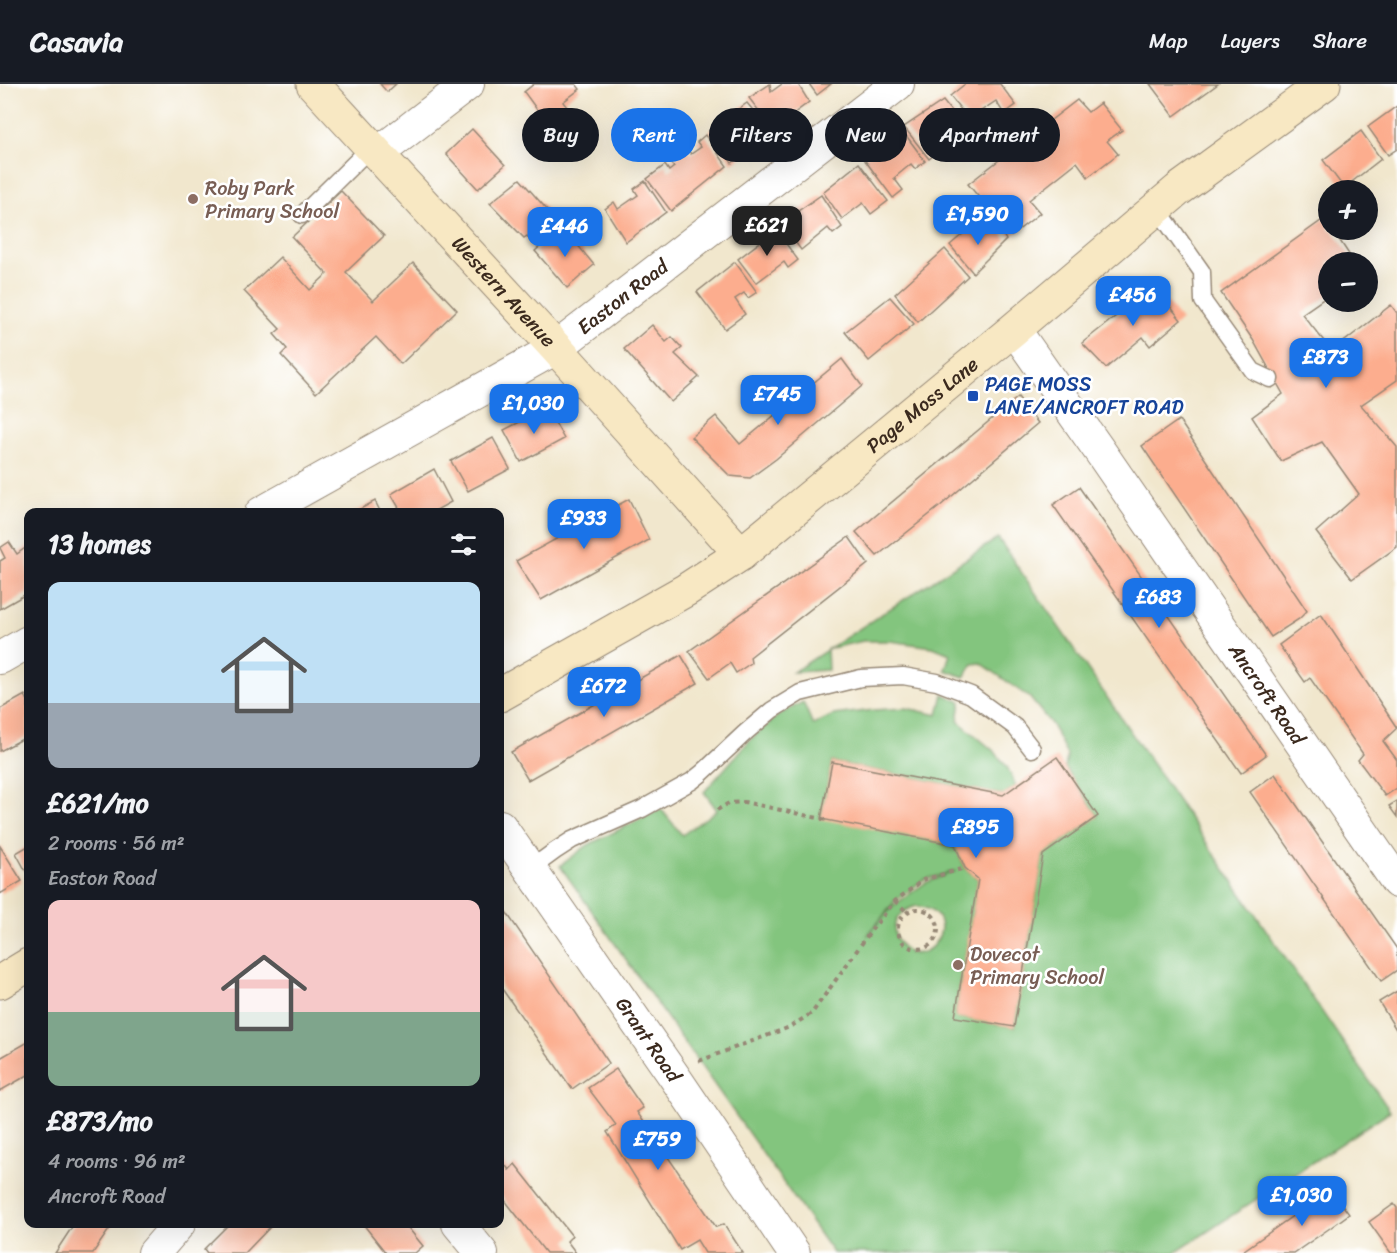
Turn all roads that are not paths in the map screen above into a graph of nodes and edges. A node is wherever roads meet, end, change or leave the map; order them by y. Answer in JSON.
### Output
{"nodes":[{"id":1,"x":313,"y":84,"type":"edge"},
{"id":2,"x":468,"y":84,"type":"edge"},
{"id":3,"x":898,"y":84,"type":"edge"},
{"id":4,"x":1324,"y":84,"type":"edge"},
{"id":5,"x":374,"y":151,"type":"junction"},
{"id":6,"x":1157,"y":208,"type":"junction"},
{"id":7,"x":302,"y":214,"type":"dead end"},
{"id":8,"x":1014,"y":329,"type":"junction"},
{"id":9,"x":556,"y":348,"type":"junction"},
{"id":10,"x":1270,"y":379,"type":"dead end"},
{"id":11,"x":270,"y":508,"type":"edge"},
{"id":12,"x":741,"y":554,"type":"junction"},
{"id":13,"x":24,"y":644,"type":"edge"},
{"id":14,"x":0,"y":658,"type":"edge"},
{"id":15,"x":504,"y":694,"type":"edge"},
{"id":16,"x":1032,"y":749,"type":"dead end"},
{"id":17,"x":504,"y":832,"type":"edge"},
{"id":18,"x":530,"y":870,"type":"junction"},
{"id":19,"x":1397,"y":882,"type":"edge"},
{"id":20,"x":24,"y":967,"type":"edge"},
{"id":21,"x":0,"y":982,"type":"edge"},
{"id":22,"x":176,"y":1228,"type":"edge"},
{"id":23,"x":461,"y":1228,"type":"edge"},
{"id":24,"x":154,"y":1253,"type":"edge"},
{"id":25,"x":482,"y":1253,"type":"edge"},
{"id":26,"x":794,"y":1253,"type":"edge"}],
"edges":[{"from":1,"to":5,"type":"street","name":"Western Avenue"},
{"from":2,"to":5,"type":"street"},
{"from":3,"to":9,"type":"street","name":"Easton Road"},
{"from":4,"to":6,"type":"street","name":"Page Moss Lane"},
{"from":5,"to":7,"type":"lane"},
{"from":5,"to":9,"type":"street","name":"Western Avenue"},
{"from":6,"to":8,"type":"street","name":"Page Moss Lane"},
{"from":6,"to":10,"type":"lane"},
{"from":8,"to":12,"type":"street","name":"Page Moss Lane"},
{"from":8,"to":19,"type":"street","name":"Ancroft Road"},
{"from":9,"to":11,"type":"street","name":"Easton Road"},
{"from":9,"to":12,"type":"street","name":"Western Avenue"},
{"from":12,"to":15,"type":"street","name":"Page Moss Lane"},
{"from":13,"to":14,"type":"street"},
{"from":16,"to":18,"type":"lane"},
{"from":17,"to":18,"type":"street","name":"Grant Road"},
{"from":18,"to":26,"type":"street","name":"Grant Road"},
{"from":20,"to":21,"type":"street"},
{"from":22,"to":24,"type":"street"},
{"from":23,"to":25,"type":"street"}]}
